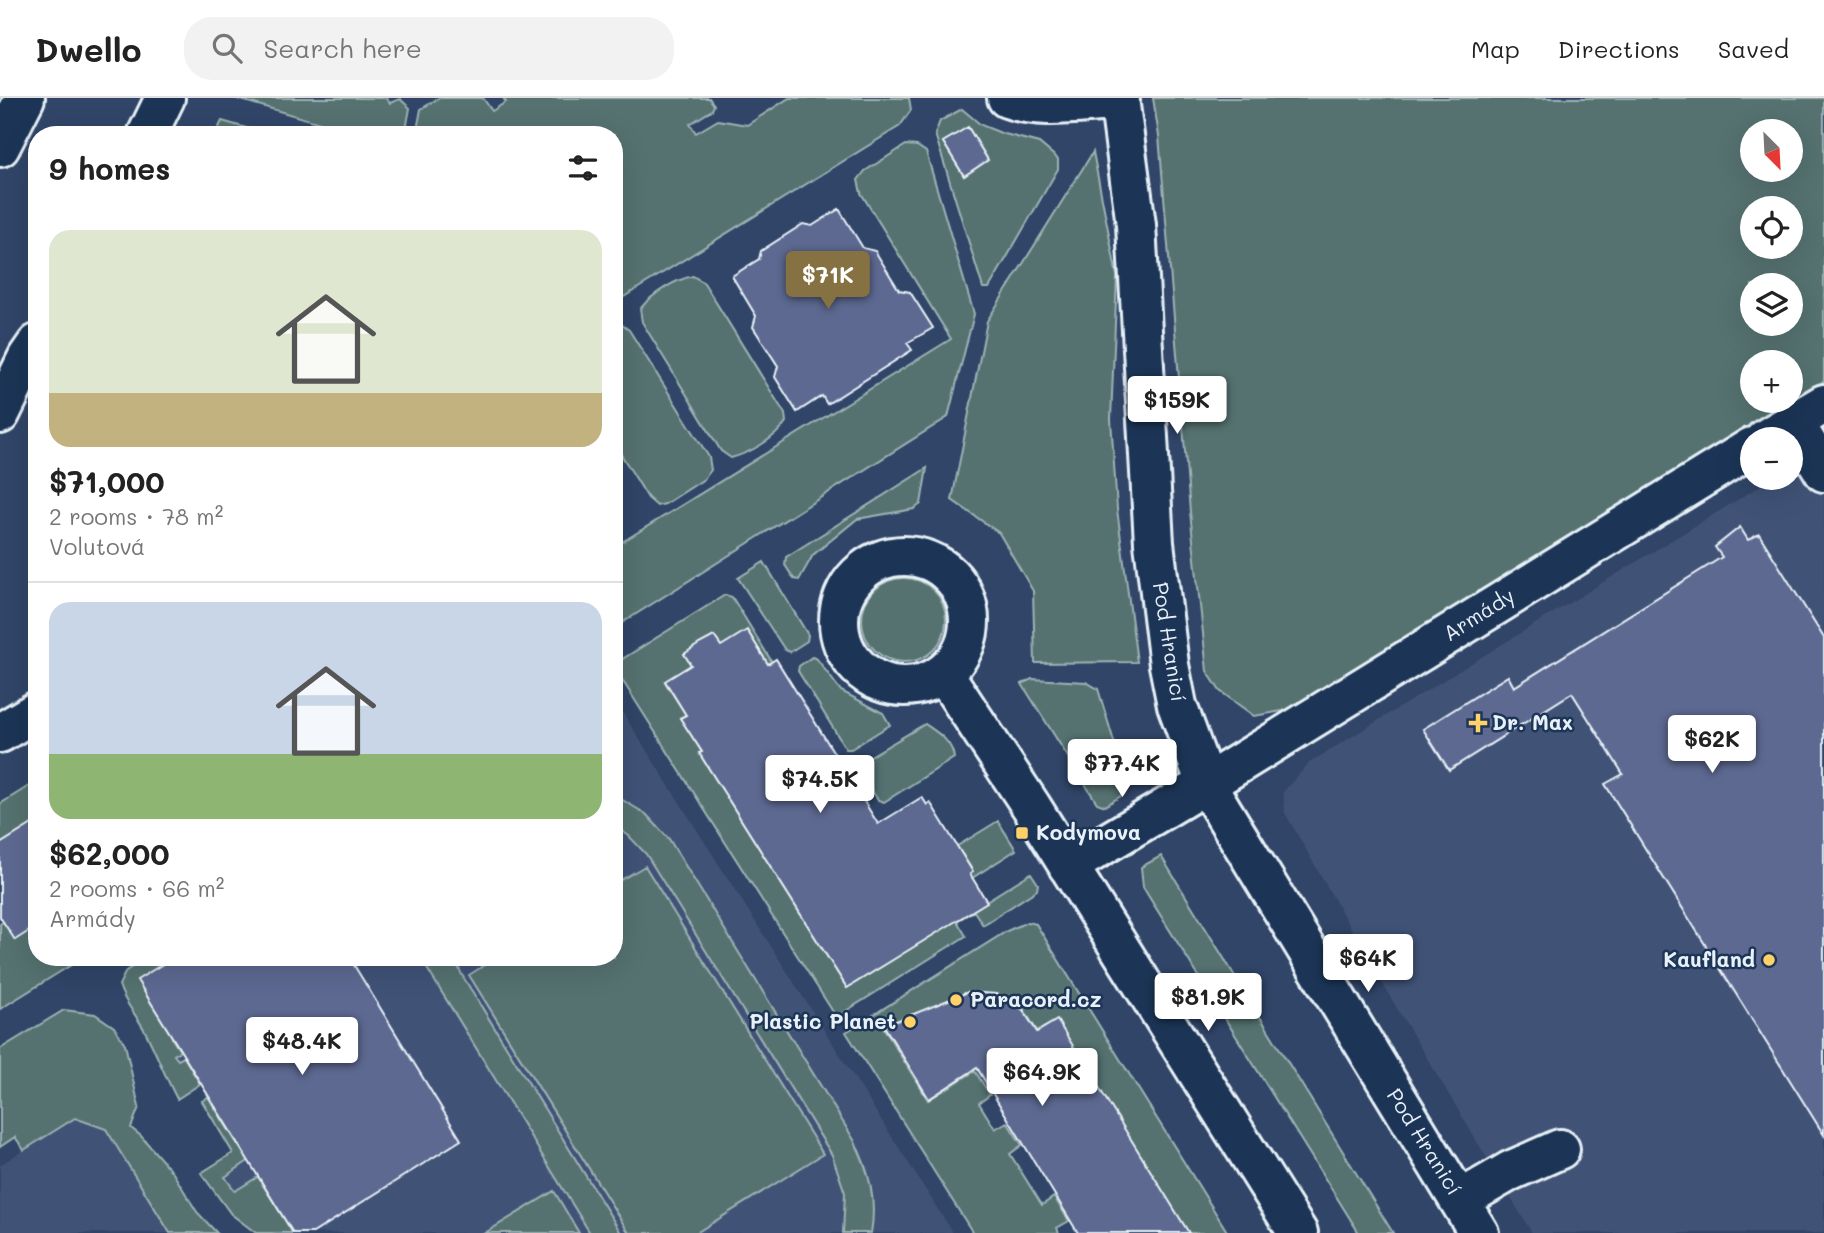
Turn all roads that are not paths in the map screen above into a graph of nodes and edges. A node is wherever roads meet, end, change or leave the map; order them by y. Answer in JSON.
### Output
{"nodes":[{"id":1,"x":25,"y":98,"type":"edge"},
{"id":2,"x":165,"y":98,"type":"edge"},
{"id":3,"x":1007,"y":98,"type":"edge"},
{"id":4,"x":1119,"y":99,"type":"edge"},
{"id":5,"x":151,"y":126,"type":"edge"},
{"id":6,"x":0,"y":147,"type":"edge"},
{"id":7,"x":25,"y":351,"type":"edge"},
{"id":8,"x":0,"y":414,"type":"edge"},
{"id":9,"x":1795,"y":422,"type":"edge"},
{"id":10,"x":1740,"y":454,"type":"edge"},
{"id":11,"x":1824,"y":472,"type":"edge"},
{"id":12,"x":944,"y":674,"type":"dead end"},
{"id":13,"x":28,"y":716,"type":"edge"},
{"id":14,"x":0,"y":733,"type":"edge"},
{"id":15,"x":1206,"y":784,"type":"junction"},
{"id":16,"x":1068,"y":866,"type":"junction"},
{"id":17,"x":1560,"y":1149,"type":"dead end"},
{"id":18,"x":1460,"y":1200,"type":"junction"},
{"id":19,"x":1298,"y":1233,"type":"edge"},
{"id":20,"x":1479,"y":1233,"type":"edge"}],
"edges":[{"from":1,"to":6,"type":"street"},
{"from":2,"to":5,"type":"street"},
{"from":3,"to":4,"type":"street"},
{"from":4,"to":15,"type":"street","name":"Pod Hranicí"},
{"from":7,"to":8,"type":"street"},
{"from":9,"to":11,"type":"street"},
{"from":10,"to":15,"type":"street","name":"Armády"},
{"from":12,"to":16,"type":"street"},
{"from":13,"to":14,"type":"street"},
{"from":15,"to":16,"type":"street","name":"Armády"},
{"from":15,"to":18,"type":"street","name":"Pod Hranicí"},
{"from":16,"to":19,"type":"street"},
{"from":17,"to":18,"type":"street"},
{"from":18,"to":20,"type":"street","name":"Pod Hranicí"}]}
